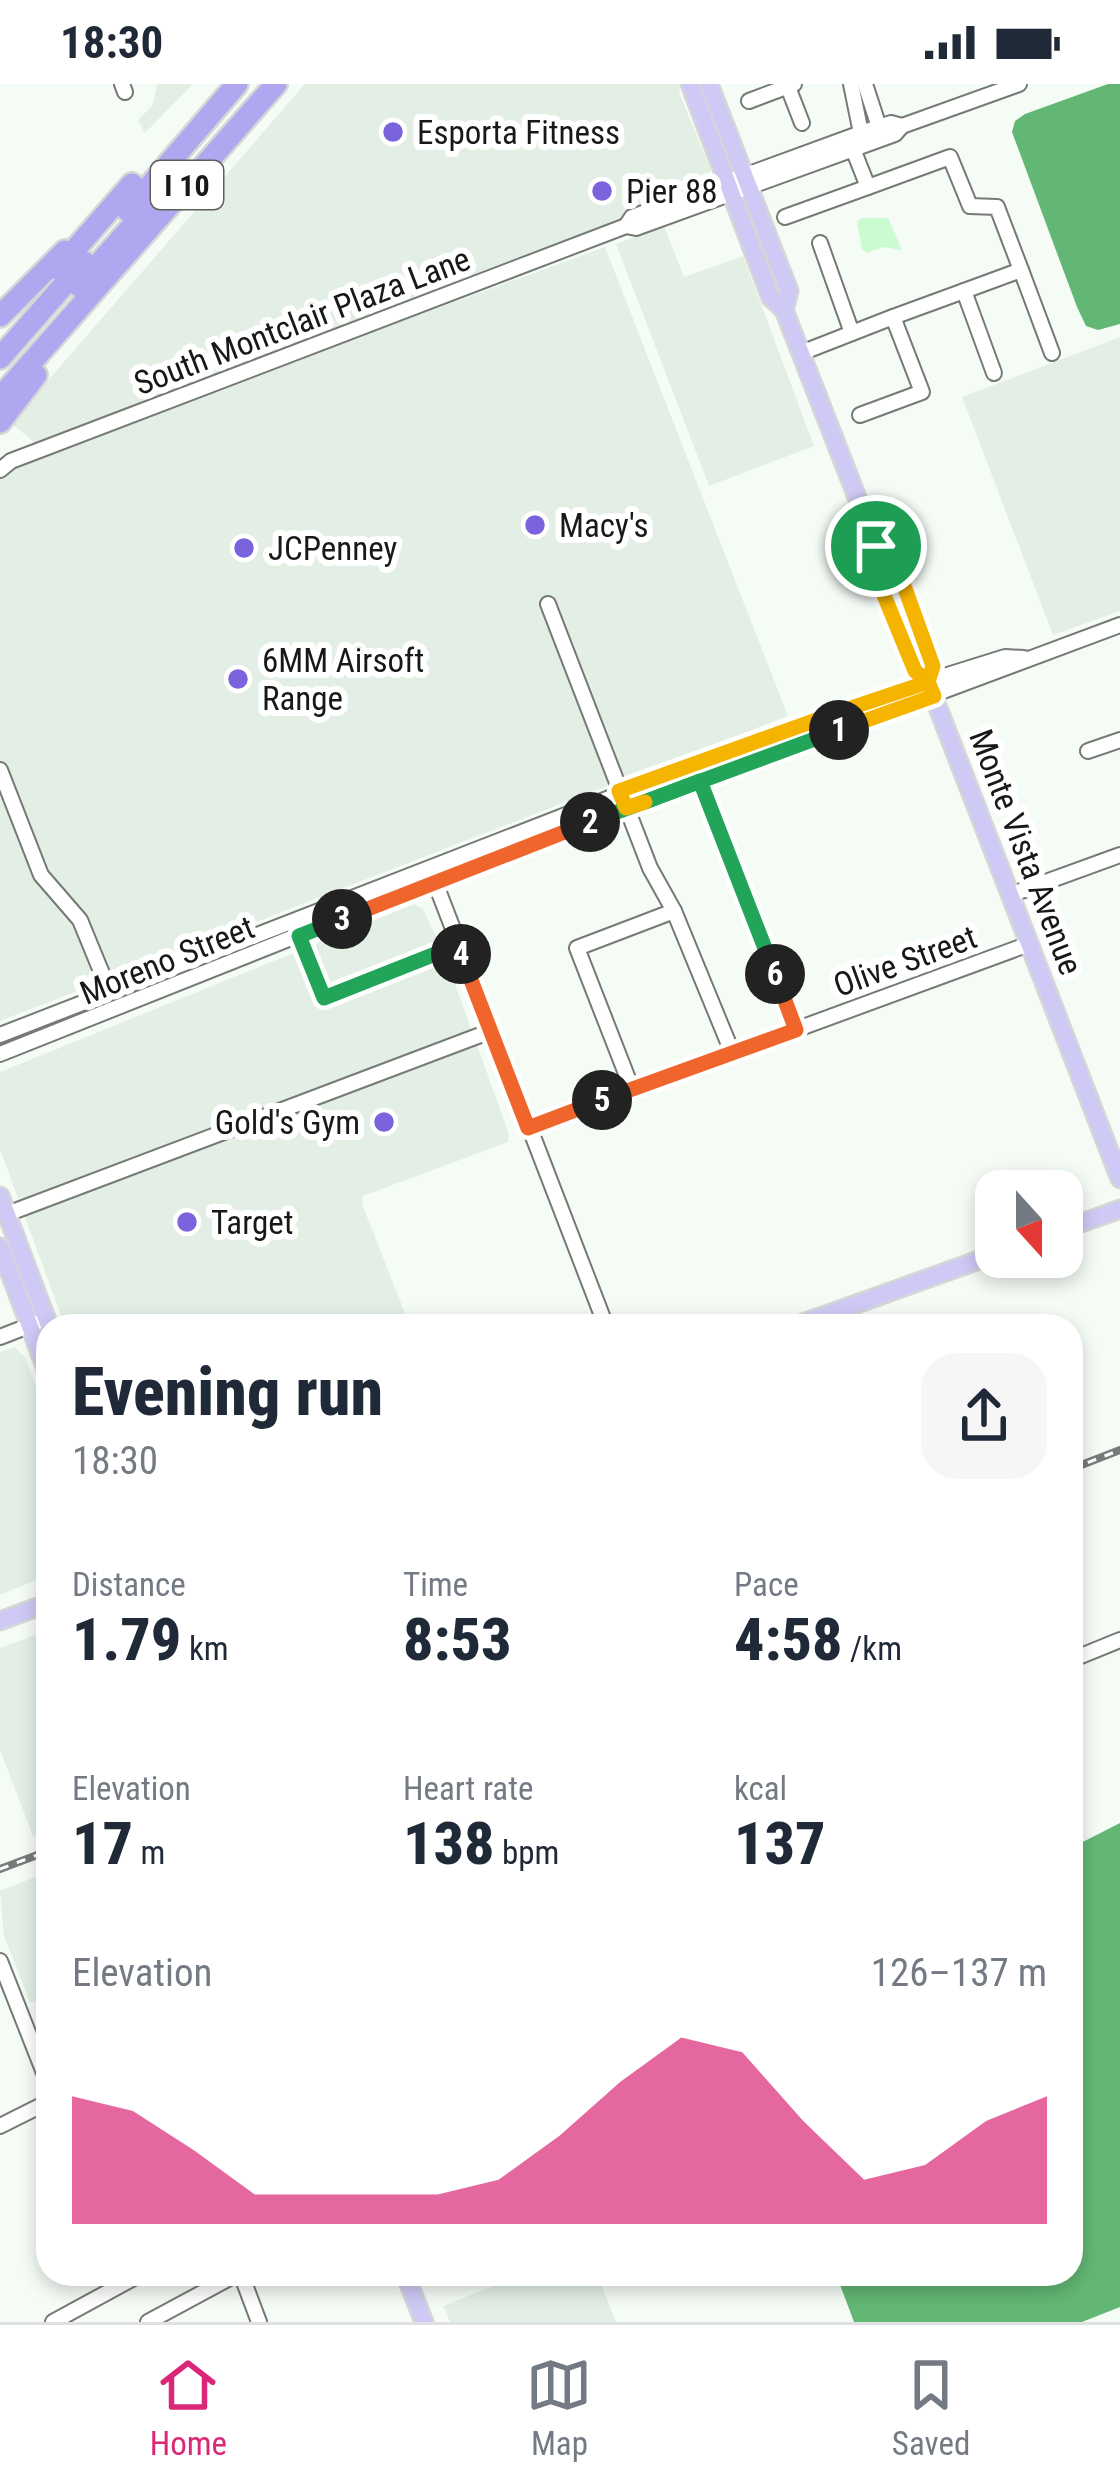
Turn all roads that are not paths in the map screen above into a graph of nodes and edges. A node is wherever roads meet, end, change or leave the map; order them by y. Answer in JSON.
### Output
{"nodes":[{"id":1,"x":219,"y":84,"type":"edge"},
{"id":2,"x":237,"y":84,"type":"edge"},
{"id":3,"x":690,"y":84,"type":"edge"},
{"id":4,"x":709,"y":84,"type":"edge"},
{"id":5,"x":851,"y":84,"type":"edge"},
{"id":6,"x":865,"y":84,"type":"edge"},
{"id":7,"x":1019,"y":84,"type":"edge"},
{"id":8,"x":791,"y":85,"type":"edge"},
{"id":9,"x":271,"y":86,"type":"edge"},
{"id":10,"x":748,"y":101,"type":"dead end"},
{"id":11,"x":802,"y":123,"type":"dead end"},
{"id":12,"x":880,"y":127,"type":"junction"},
{"id":13,"x":902,"y":127,"type":"junction"},
{"id":14,"x":861,"y":133,"type":"junction"},
{"id":15,"x":853,"y":149,"type":"junction"},
{"id":16,"x":738,"y":184,"type":"junction"},
{"id":17,"x":868,"y":187,"type":"junction"},
{"id":18,"x":785,"y":217,"type":"dead end"},
{"id":19,"x":102,"y":219,"type":"junction"},
{"id":20,"x":820,"y":243,"type":"dead end"},
{"id":21,"x":1022,"y":270,"type":"junction"},
{"id":22,"x":105,"y":279,"type":"junction"},
{"id":23,"x":964,"y":291,"type":"junction"},
{"id":24,"x":0,"y":316,"type":"edge"},
{"id":25,"x":893,"y":317,"type":"junction"},
{"id":26,"x":852,"y":333,"type":"junction"},
{"id":27,"x":0,"y":336,"type":"edge"},
{"id":28,"x":801,"y":352,"type":"junction"},
{"id":29,"x":1052,"y":353,"type":"dead end"},
{"id":30,"x":0,"y":358,"type":"edge"},
{"id":31,"x":994,"y":373,"type":"dead end"},
{"id":32,"x":0,"y":377,"type":"edge"},
{"id":33,"x":0,"y":398,"type":"edge"},
{"id":34,"x":860,"y":415,"type":"dead end"},
{"id":35,"x":0,"y":422,"type":"edge"},
{"id":36,"x":0,"y":470,"type":"edge"},
{"id":37,"x":548,"y":604,"type":"dead end"},
{"id":38,"x":1120,"y":625,"type":"edge"},
{"id":39,"x":931,"y":689,"type":"junction"},
{"id":40,"x":1120,"y":740,"type":"edge"},
{"id":41,"x":1088,"y":751,"type":"dead end"},
{"id":42,"x":0,"y":770,"type":"edge"},
{"id":43,"x":700,"y":781,"type":"junction"},
{"id":44,"x":619,"y":791,"type":"junction"},
{"id":45,"x":626,"y":808,"type":"junction"},
{"id":46,"x":16,"y":814,"type":"junction"},
{"id":47,"x":0,"y":821,"type":"edge"},
{"id":48,"x":1120,"y":855,"type":"edge"},
{"id":49,"x":428,"y":865,"type":"junction"},
{"id":50,"x":434,"y":881,"type":"junction"},
{"id":51,"x":1010,"y":895,"type":"junction"},
{"id":52,"x":674,"y":911,"type":"junction"},
{"id":53,"x":299,"y":936,"type":"junction"},
{"id":54,"x":1029,"y":944,"type":"junction"},
{"id":55,"x":458,"y":945,"type":"junction"},
{"id":56,"x":109,"y":989,"type":"junction"},
{"id":57,"x":114,"y":1009,"type":"junction"},
{"id":58,"x":796,"y":1030,"type":"junction"},
{"id":59,"x":491,"y":1031,"type":"junction"},
{"id":60,"x":0,"y":1034,"type":"edge"},
{"id":61,"x":732,"y":1052,"type":"junction"},
{"id":62,"x":0,"y":1054,"type":"edge"},
{"id":63,"x":632,"y":1089,"type":"junction"},
{"id":64,"x":528,"y":1128,"type":"junction"},
{"id":65,"x":1120,"y":1179,"type":"edge"},
{"id":66,"x":0,"y":1196,"type":"edge"},
{"id":67,"x":1120,"y":1209,"type":"edge"},
{"id":68,"x":7,"y":1214,"type":"junction"},
{"id":69,"x":1083,"y":1222,"type":"edge"},
{"id":70,"x":0,"y":1247,"type":"edge"},
{"id":71,"x":975,"y":1262,"type":"edge"},
{"id":72,"x":37,"y":1314,"type":"edge"},
{"id":73,"x":39,"y":1314,"type":"edge"},
{"id":74,"x":601,"y":1314,"type":"edge"},
{"id":75,"x":828,"y":1314,"type":"edge"},
{"id":76,"x":36,"y":1326,"type":"edge"},
{"id":77,"x":0,"y":1337,"type":"edge"},
{"id":78,"x":36,"y":1608,"type":"edge"},
{"id":79,"x":0,"y":1621,"type":"edge"},
{"id":80,"x":1120,"y":1640,"type":"edge"},
{"id":81,"x":1083,"y":1655,"type":"edge"},
{"id":82,"x":0,"y":1960,"type":"edge"},
{"id":83,"x":36,"y":2052,"type":"edge"},
{"id":84,"x":36,"y":2108,"type":"edge"},
{"id":85,"x":0,"y":2126,"type":"edge"},
{"id":86,"x":111,"y":2286,"type":"edge"},
{"id":87,"x":216,"y":2286,"type":"edge"},
{"id":88,"x":244,"y":2286,"type":"edge"},
{"id":89,"x":410,"y":2286,"type":"edge"},
{"id":90,"x":53,"y":2322,"type":"edge"},
{"id":91,"x":148,"y":2322,"type":"edge"},
{"id":92,"x":260,"y":2322,"type":"edge"},
{"id":93,"x":424,"y":2322,"type":"edge"}],
"edges":[{"from":1,"to":19,"type":"highway","number":"I 10"},
{"from":2,"to":30,"type":"highway"},
{"from":3,"to":16,"type":"main road","name":"Monte Vista Avenue"},
{"from":4,"to":16,"type":"main road","name":"Monte Vista Avenue"},
{"from":5,"to":14,"type":"street"},
{"from":6,"to":12,"type":"street"},
{"from":7,"to":13,"type":"street"},
{"from":8,"to":10,"type":"street"},
{"from":8,"to":11,"type":"street"},
{"from":9,"to":22,"type":"highway","number":"I 10"},
{"from":9,"to":32,"type":"highway"},
{"from":12,"to":13,"type":"street"},
{"from":12,"to":14,"type":"street"},
{"from":13,"to":15,"type":"street"},
{"from":14,"to":16,"type":"street"},
{"from":15,"to":16,"type":"street"},
{"from":15,"to":17,"type":"street"},
{"from":16,"to":28,"type":"main road","name":"Monte Vista Avenue"},
{"from":16,"to":36,"type":"street","name":"South Montclair Plaza Lane"},
{"from":17,"to":18,"type":"street"},
{"from":17,"to":21,"type":"street"},
{"from":19,"to":24,"type":"highway"},
{"from":19,"to":27,"type":"highway","number":"I 10"},
{"from":20,"to":26,"type":"street"},
{"from":21,"to":23,"type":"street"},
{"from":21,"to":29,"type":"street"},
{"from":22,"to":33,"type":"highway","number":"I 10"},
{"from":22,"to":35,"type":"highway"},
{"from":23,"to":25,"type":"street"},
{"from":23,"to":31,"type":"street"},
{"from":25,"to":26,"type":"street"},
{"from":25,"to":34,"type":"street"},
{"from":26,"to":28,"type":"street"},
{"from":28,"to":39,"type":"main road","name":"Monte Vista Avenue"},
{"from":37,"to":44,"type":"street"},
{"from":38,"to":39,"type":"street","name":"Moreno Street"},
{"from":39,"to":43,"type":"street","name":"Moreno Street"},
{"from":39,"to":44,"type":"street","name":"Moreno Street"},
{"from":39,"to":51,"type":"main road","name":"Monte Vista Avenue"},
{"from":40,"to":41,"type":"street"},
{"from":42,"to":46,"type":"street"},
{"from":43,"to":45,"type":"street","name":"Moreno Street"},
{"from":43,"to":58,"type":"street"},
{"from":44,"to":45,"type":"street"},
{"from":44,"to":49,"type":"street","name":"Moreno Street"},
{"from":45,"to":50,"type":"street","name":"Moreno Street"},
{"from":45,"to":52,"type":"street"},
{"from":46,"to":47,"type":"street"},
{"from":46,"to":56,"type":"street"},
{"from":48,"to":51,"type":"street","name":"Olive Street"},
{"from":49,"to":50,"type":"street"},
{"from":49,"to":56,"type":"street","name":"Moreno Street"},
{"from":50,"to":53,"type":"street","name":"Moreno Street"},
{"from":50,"to":55,"type":"street"},
{"from":51,"to":54,"type":"main road","name":"Monte Vista Avenue"},
{"from":52,"to":61,"type":"street"},
{"from":52,"to":63,"type":"street"},
{"from":53,"to":55,"type":"street"},
{"from":53,"to":57,"type":"street","name":"Moreno Street"},
{"from":54,"to":58,"type":"street","name":"Olive Street"},
{"from":54,"to":65,"type":"main road","name":"Monte Vista Avenue"},
{"from":55,"to":59,"type":"street"},
{"from":56,"to":57,"type":"street"},
{"from":56,"to":60,"type":"street","name":"Moreno Street"},
{"from":57,"to":62,"type":"street","name":"Moreno Street"},
{"from":58,"to":61,"type":"street","name":"Olive Street"},
{"from":59,"to":64,"type":"street"},
{"from":59,"to":68,"type":"street"},
{"from":61,"to":63,"type":"street","name":"Olive Street"},
{"from":63,"to":64,"type":"street","name":"Olive Street"},
{"from":64,"to":74,"type":"street"},
{"from":66,"to":68,"type":"main road"},
{"from":67,"to":69,"type":"main road"},
{"from":68,"to":73,"type":"main road"},
{"from":70,"to":72,"type":"main road"},
{"from":71,"to":75,"type":"main road"},
{"from":76,"to":77,"type":"street"},
{"from":78,"to":79,"type":"main road"},
{"from":80,"to":81,"type":"street"},
{"from":82,"to":83,"type":"street"},
{"from":84,"to":85,"type":"street"},
{"from":86,"to":90,"type":"street"},
{"from":87,"to":91,"type":"street"},
{"from":88,"to":92,"type":"street"},
{"from":89,"to":93,"type":"main road"}]}
